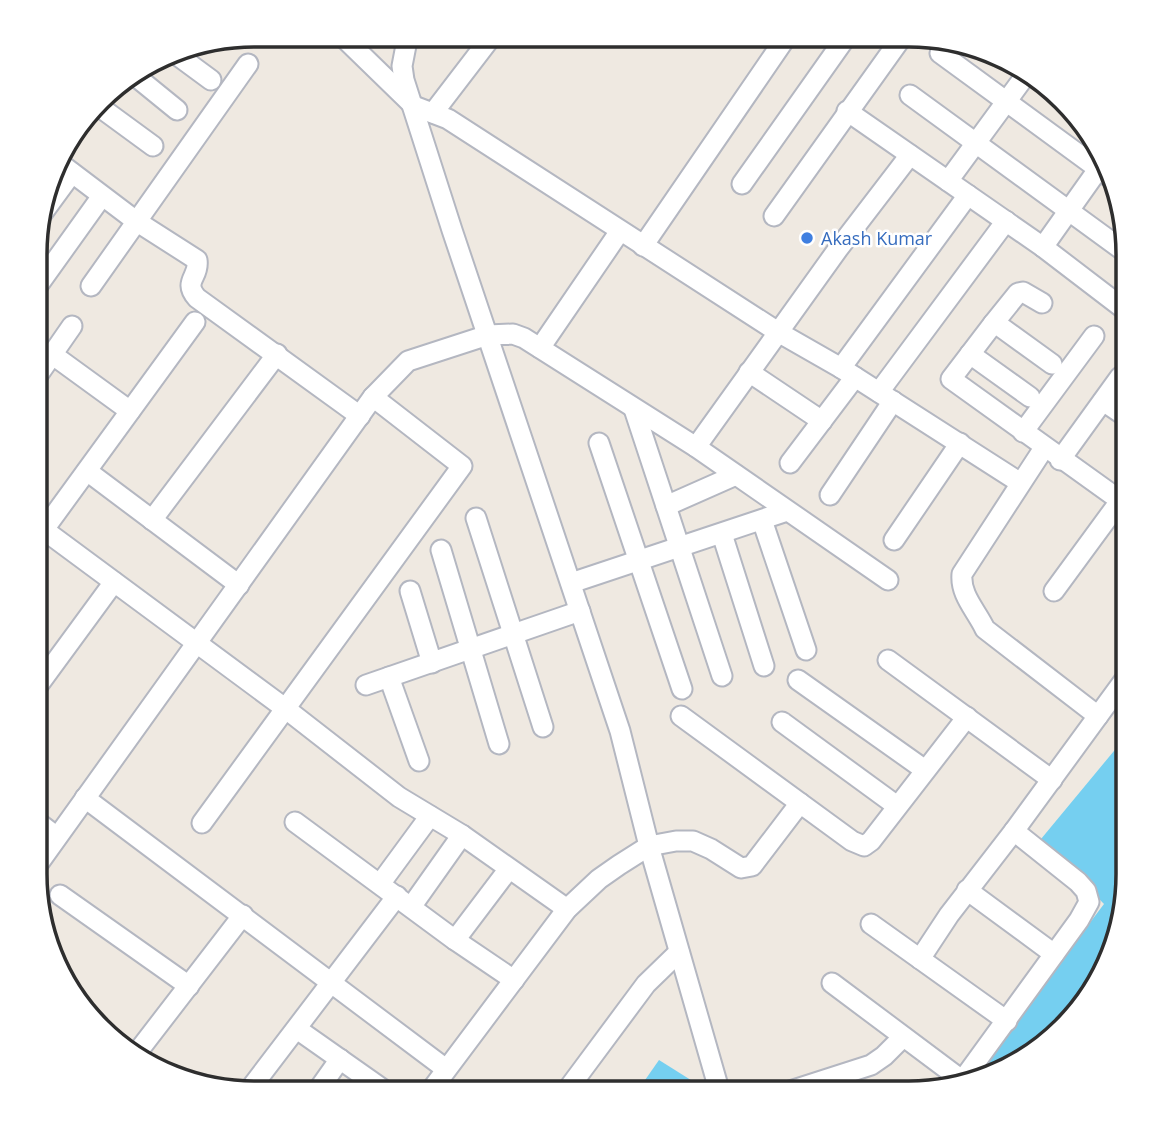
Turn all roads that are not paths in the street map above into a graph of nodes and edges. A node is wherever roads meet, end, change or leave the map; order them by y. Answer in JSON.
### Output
{"nodes":[{"id":1,"x":353,"y":47,"type":"edge"},
{"id":2,"x":406,"y":47,"type":"edge"},
{"id":3,"x":484,"y":47,"type":"edge"},
{"id":4,"x":779,"y":47,"type":"edge"},
{"id":5,"x":839,"y":47,"type":"edge"},
{"id":6,"x":895,"y":47,"type":"edge"},
{"id":7,"x":940,"y":53,"type":"dead end"},
{"id":8,"x":184,"y":60,"type":"edge"},
{"id":9,"x":248,"y":64,"type":"dead end"},
{"id":10,"x":211,"y":80,"type":"dead end"},
{"id":11,"x":141,"y":81,"type":"edge"},
{"id":12,"x":1022,"y":81,"type":"edge"},
{"id":13,"x":910,"y":95,"type":"dead end"},
{"id":14,"x":1006,"y":102,"type":"junction"},
{"id":15,"x":414,"y":106,"type":"junction"},
{"id":16,"x":177,"y":110,"type":"dead end"},
{"id":17,"x":106,"y":111,"type":"edge"},
{"id":18,"x":847,"y":111,"type":"junction"},
{"id":19,"x":433,"y":113,"type":"junction"},
{"id":20,"x":975,"y":144,"type":"junction"},
{"id":21,"x":153,"y":146,"type":"dead end"},
{"id":22,"x":910,"y":155,"type":"junction"},
{"id":23,"x":1092,"y":159,"type":"edge"},
{"id":24,"x":66,"y":169,"type":"edge"},
{"id":25,"x":1097,"y":170,"type":"edge"},
{"id":26,"x":948,"y":181,"type":"junction"},
{"id":27,"x":742,"y":184,"type":"dead end"},
{"id":28,"x":102,"y":195,"type":"junction"},
{"id":29,"x":968,"y":195,"type":"junction"},
{"id":30,"x":1069,"y":210,"type":"junction"},
{"id":31,"x":774,"y":216,"type":"dead end"},
{"id":32,"x":135,"y":221,"type":"junction"},
{"id":33,"x":1006,"y":221,"type":"junction"},
{"id":34,"x":620,"y":231,"type":"junction"},
{"id":35,"x":1115,"y":244,"type":"edge"},
{"id":36,"x":643,"y":246,"type":"junction"},
{"id":37,"x":1043,"y":247,"type":"junction"},
{"id":38,"x":47,"y":273,"type":"edge"},
{"id":39,"x":91,"y":286,"type":"dead end"},
{"id":40,"x":1115,"y":302,"type":"edge"},
{"id":41,"x":1042,"y":303,"type":"dead end"},
{"id":42,"x":195,"y":322,"type":"dead end"},
{"id":43,"x":993,"y":324,"type":"junction"},
{"id":44,"x":72,"y":326,"type":"dead end"},
{"id":45,"x":778,"y":332,"type":"junction"},
{"id":46,"x":488,"y":335,"type":"junction"},
{"id":47,"x":1094,"y":337,"type":"dead end"},
{"id":48,"x":540,"y":348,"type":"junction"},
{"id":49,"x":277,"y":354,"type":"junction"},
{"id":50,"x":970,"y":354,"type":"junction"},
{"id":51,"x":52,"y":355,"type":"junction"},
{"id":52,"x":47,"y":362,"type":"edge"},
{"id":53,"x":1052,"y":364,"type":"dead end"},
{"id":54,"x":749,"y":372,"type":"junction"},
{"id":55,"x":848,"y":372,"type":"junction"},
{"id":56,"x":1115,"y":384,"type":"edge"},
{"id":57,"x":373,"y":397,"type":"junction"},
{"id":58,"x":886,"y":397,"type":"junction"},
{"id":59,"x":1030,"y":397,"type":"dead end"},
{"id":60,"x":1103,"y":401,"type":"junction"},
{"id":61,"x":634,"y":409,"type":"junction"},
{"id":62,"x":1115,"y":409,"type":"edge"},
{"id":63,"x":130,"y":411,"type":"junction"},
{"id":64,"x":360,"y":416,"type":"junction"},
{"id":65,"x":822,"y":421,"type":"junction"},
{"id":66,"x":1023,"y":432,"type":"junction"},
{"id":67,"x":599,"y":443,"type":"dead end"},
{"id":68,"x":960,"y":443,"type":"junction"},
{"id":69,"x":695,"y":447,"type":"junction"},
{"id":70,"x":1044,"y":448,"type":"junction"},
{"id":71,"x":1060,"y":460,"type":"junction"},
{"id":72,"x":790,"y":463,"type":"dead end"},
{"id":73,"x":87,"y":471,"type":"junction"},
{"id":74,"x":736,"y":475,"type":"junction"},
{"id":75,"x":1020,"y":482,"type":"junction"},
{"id":76,"x":830,"y":495,"type":"dead end"},
{"id":77,"x":1115,"y":496,"type":"edge"},
{"id":78,"x":666,"y":506,"type":"junction"},
{"id":79,"x":788,"y":511,"type":"junction"},
{"id":80,"x":1115,"y":515,"type":"edge"},
{"id":81,"x":476,"y":518,"type":"dead end"},
{"id":82,"x":152,"y":520,"type":"junction"},
{"id":83,"x":762,"y":520,"type":"junction"},
{"id":84,"x":47,"y":525,"type":"edge"},
{"id":85,"x":722,"y":534,"type":"junction"},
{"id":86,"x":47,"y":538,"type":"edge"},
{"id":87,"x":894,"y":540,"type":"dead end"},
{"id":88,"x":680,"y":547,"type":"junction"},
{"id":89,"x":441,"y":550,"type":"dead end"},
{"id":90,"x":640,"y":560,"type":"junction"},
{"id":91,"x":888,"y":580,"type":"dead end"},
{"id":92,"x":114,"y":582,"type":"junction"},
{"id":93,"x":571,"y":583,"type":"junction"},
{"id":94,"x":239,"y":585,"type":"junction"},
{"id":95,"x":410,"y":591,"type":"dead end"},
{"id":96,"x":1054,"y":591,"type":"dead end"},
{"id":97,"x":580,"y":611,"type":"junction"},
{"id":98,"x":512,"y":635,"type":"junction"},
{"id":99,"x":197,"y":643,"type":"junction"},
{"id":100,"x":472,"y":649,"type":"junction"},
{"id":101,"x":806,"y":650,"type":"dead end"},
{"id":102,"x":888,"y":660,"type":"dead end"},
{"id":103,"x":432,"y":663,"type":"junction"},
{"id":104,"x":764,"y":666,"type":"dead end"},
{"id":105,"x":48,"y":672,"type":"edge"},
{"id":106,"x":722,"y":676,"type":"dead end"},
{"id":107,"x":389,"y":677,"type":"junction"},
{"id":108,"x":798,"y":680,"type":"dead end"},
{"id":109,"x":366,"y":685,"type":"dead end"},
{"id":110,"x":681,"y":689,"type":"dead end"},
{"id":111,"x":1115,"y":693,"type":"edge"},
{"id":112,"x":286,"y":709,"type":"junction"},
{"id":113,"x":681,"y":716,"type":"dead end"},
{"id":114,"x":1098,"y":716,"type":"junction"},
{"id":115,"x":967,"y":717,"type":"junction"},
{"id":116,"x":782,"y":722,"type":"dead end"},
{"id":117,"x":543,"y":727,"type":"dead end"},
{"id":118,"x":499,"y":744,"type":"dead end"},
{"id":119,"x":419,"y":761,"type":"dead end"},
{"id":120,"x":925,"y":770,"type":"junction"},
{"id":121,"x":1052,"y":780,"type":"junction"},
{"id":122,"x":85,"y":798,"type":"junction"},
{"id":123,"x":800,"y":803,"type":"junction"},
{"id":124,"x":897,"y":806,"type":"junction"},
{"id":125,"x":430,"y":816,"type":"junction"},
{"id":126,"x":295,"y":822,"type":"dead end"},
{"id":127,"x":202,"y":823,"type":"dead end"},
{"id":128,"x":1014,"y":831,"type":"junction"},
{"id":129,"x":462,"y":835,"type":"junction"},
{"id":130,"x":649,"y":846,"type":"junction"},
{"id":131,"x":48,"y":848,"type":"edge"},
{"id":132,"x":508,"y":870,"type":"junction"},
{"id":133,"x":380,"y":884,"type":"junction"},
{"id":134,"x":967,"y":890,"type":"junction"},
{"id":135,"x":60,"y":895,"type":"dead end"},
{"id":136,"x":404,"y":902,"type":"junction"},
{"id":137,"x":567,"y":909,"type":"junction"},
{"id":138,"x":243,"y":915,"type":"junction"},
{"id":139,"x":871,"y":924,"type":"dead end"},
{"id":140,"x":455,"y":940,"type":"junction"},
{"id":141,"x":679,"y":952,"type":"junction"},
{"id":142,"x":1054,"y":954,"type":"junction"},
{"id":143,"x":920,"y":959,"type":"junction"},
{"id":144,"x":514,"y":980,"type":"junction"},
{"id":145,"x":332,"y":982,"type":"junction"},
{"id":146,"x":832,"y":983,"type":"dead end"},
{"id":147,"x":188,"y":986,"type":"junction"},
{"id":148,"x":1007,"y":1021,"type":"junction"},
{"id":149,"x":297,"y":1029,"type":"junction"},
{"id":150,"x":903,"y":1037,"type":"junction"},
{"id":151,"x":141,"y":1047,"type":"edge"},
{"id":152,"x":340,"y":1059,"type":"junction"},
{"id":153,"x":446,"y":1069,"type":"junction"},
{"id":154,"x":970,"y":1071,"type":"edge"},
{"id":155,"x":952,"y":1076,"type":"edge"},
{"id":156,"x":257,"y":1080,"type":"edge"},
{"id":157,"x":325,"y":1080,"type":"edge"},
{"id":158,"x":368,"y":1080,"type":"edge"},
{"id":159,"x":438,"y":1080,"type":"edge"},
{"id":160,"x":575,"y":1080,"type":"edge"},
{"id":161,"x":716,"y":1080,"type":"edge"},
{"id":162,"x":824,"y":1080,"type":"edge"}],
"edges":[{"from":1,"to":15,"type":"street"},
{"from":2,"to":15,"type":"street"},
{"from":3,"to":19,"type":"street"},
{"from":4,"to":36,"type":"street"},
{"from":5,"to":27,"type":"street"},
{"from":6,"to":18,"type":"street"},
{"from":7,"to":14,"type":"street"},
{"from":8,"to":10,"type":"street"},
{"from":9,"to":32,"type":"street"},
{"from":11,"to":16,"type":"street"},
{"from":12,"to":14,"type":"street"},
{"from":13,"to":20,"type":"street"},
{"from":14,"to":20,"type":"street"},
{"from":14,"to":23,"type":"street"},
{"from":15,"to":19,"type":"street"},
{"from":15,"to":46,"type":"street"},
{"from":17,"to":21,"type":"street"},
{"from":18,"to":22,"type":"street"},
{"from":18,"to":31,"type":"street"},
{"from":19,"to":34,"type":"street"},
{"from":20,"to":26,"type":"street"},
{"from":20,"to":30,"type":"street"},
{"from":22,"to":26,"type":"street"},
{"from":22,"to":45,"type":"street"},
{"from":24,"to":28,"type":"street"},
{"from":25,"to":30,"type":"street"},
{"from":26,"to":29,"type":"street"},
{"from":28,"to":32,"type":"street"},
{"from":28,"to":38,"type":"street"},
{"from":29,"to":33,"type":"street"},
{"from":29,"to":55,"type":"street"},
{"from":30,"to":35,"type":"street"},
{"from":30,"to":37,"type":"street"},
{"from":32,"to":39,"type":"street"},
{"from":32,"to":49,"type":"street"},
{"from":33,"to":37,"type":"street"},
{"from":33,"to":58,"type":"street"},
{"from":34,"to":36,"type":"street"},
{"from":34,"to":48,"type":"street"},
{"from":36,"to":45,"type":"street"},
{"from":37,"to":40,"type":"street"},
{"from":41,"to":43,"type":"street"},
{"from":42,"to":63,"type":"street"},
{"from":43,"to":50,"type":"street"},
{"from":43,"to":53,"type":"street"},
{"from":44,"to":51,"type":"street"},
{"from":45,"to":54,"type":"street"},
{"from":45,"to":55,"type":"street"},
{"from":46,"to":48,"type":"street"},
{"from":46,"to":57,"type":"street"},
{"from":46,"to":93,"type":"street"},
{"from":47,"to":66,"type":"street"},
{"from":48,"to":61,"type":"street"},
{"from":49,"to":64,"type":"street"},
{"from":49,"to":82,"type":"street"},
{"from":50,"to":59,"type":"street"},
{"from":50,"to":66,"type":"street"},
{"from":51,"to":52,"type":"street"},
{"from":51,"to":63,"type":"street"},
{"from":54,"to":65,"type":"street"},
{"from":54,"to":69,"type":"street"},
{"from":55,"to":58,"type":"street"},
{"from":55,"to":65,"type":"street"},
{"from":56,"to":60,"type":"street"},
{"from":57,"to":64,"type":"street"},
{"from":57,"to":112,"type":"street"},
{"from":58,"to":68,"type":"street"},
{"from":58,"to":76,"type":"street"},
{"from":60,"to":62,"type":"street"},
{"from":60,"to":71,"type":"street"},
{"from":61,"to":69,"type":"street"},
{"from":61,"to":78,"type":"street"},
{"from":63,"to":73,"type":"street"},
{"from":64,"to":94,"type":"street"},
{"from":65,"to":72,"type":"street"},
{"from":66,"to":70,"type":"street"},
{"from":67,"to":90,"type":"street"},
{"from":68,"to":75,"type":"street"},
{"from":68,"to":87,"type":"street"},
{"from":69,"to":74,"type":"street"},
{"from":70,"to":71,"type":"street"},
{"from":70,"to":75,"type":"street"},
{"from":71,"to":77,"type":"street"},
{"from":73,"to":82,"type":"street"},
{"from":73,"to":84,"type":"street"},
{"from":74,"to":78,"type":"street"},
{"from":74,"to":79,"type":"street"},
{"from":75,"to":114,"type":"street"},
{"from":78,"to":88,"type":"street"},
{"from":79,"to":83,"type":"street"},
{"from":79,"to":91,"type":"street"},
{"from":80,"to":96,"type":"street"},
{"from":81,"to":98,"type":"street"},
{"from":82,"to":94,"type":"street"},
{"from":83,"to":85,"type":"street"},
{"from":83,"to":101,"type":"street"},
{"from":85,"to":88,"type":"street"},
{"from":85,"to":104,"type":"street"},
{"from":86,"to":92,"type":"street"},
{"from":88,"to":90,"type":"street"},
{"from":88,"to":106,"type":"street"},
{"from":89,"to":100,"type":"street"},
{"from":90,"to":93,"type":"street"},
{"from":90,"to":110,"type":"street"},
{"from":92,"to":99,"type":"street"},
{"from":92,"to":105,"type":"street"},
{"from":93,"to":97,"type":"street"},
{"from":94,"to":99,"type":"street"},
{"from":95,"to":103,"type":"street"},
{"from":97,"to":98,"type":"street"},
{"from":97,"to":130,"type":"street"},
{"from":98,"to":100,"type":"street"},
{"from":98,"to":117,"type":"street"},
{"from":99,"to":112,"type":"street"},
{"from":99,"to":122,"type":"street"},
{"from":100,"to":103,"type":"street"},
{"from":100,"to":118,"type":"street"},
{"from":102,"to":115,"type":"street"},
{"from":103,"to":107,"type":"street"},
{"from":107,"to":109,"type":"street"},
{"from":107,"to":119,"type":"street"},
{"from":108,"to":120,"type":"street"},
{"from":111,"to":114,"type":"street"},
{"from":112,"to":125,"type":"street"},
{"from":112,"to":127,"type":"street"},
{"from":113,"to":123,"type":"street"},
{"from":114,"to":121,"type":"street"},
{"from":115,"to":120,"type":"street"},
{"from":115,"to":121,"type":"street"},
{"from":116,"to":124,"type":"street"},
{"from":120,"to":124,"type":"street"},
{"from":121,"to":128,"type":"street"},
{"from":122,"to":131,"type":"street"},
{"from":122,"to":138,"type":"street"},
{"from":123,"to":124,"type":"street"},
{"from":123,"to":130,"type":"street"},
{"from":125,"to":129,"type":"street"},
{"from":125,"to":133,"type":"street"},
{"from":126,"to":133,"type":"street"},
{"from":128,"to":134,"type":"street"},
{"from":128,"to":142,"type":"street"},
{"from":129,"to":132,"type":"street"},
{"from":129,"to":136,"type":"street"},
{"from":130,"to":137,"type":"street"},
{"from":130,"to":141,"type":"street"},
{"from":132,"to":137,"type":"street"},
{"from":132,"to":140,"type":"street"},
{"from":133,"to":136,"type":"street"},
{"from":134,"to":142,"type":"street"},
{"from":134,"to":143,"type":"street"},
{"from":135,"to":147,"type":"street"},
{"from":136,"to":140,"type":"street"},
{"from":136,"to":145,"type":"street"},
{"from":137,"to":144,"type":"street"},
{"from":138,"to":145,"type":"street"},
{"from":138,"to":147,"type":"street"},
{"from":139,"to":143,"type":"street"},
{"from":140,"to":144,"type":"street"},
{"from":141,"to":160,"type":"street"},
{"from":141,"to":161,"type":"street"},
{"from":142,"to":148,"type":"street"},
{"from":143,"to":148,"type":"street"},
{"from":144,"to":153,"type":"street"},
{"from":145,"to":149,"type":"street"},
{"from":145,"to":153,"type":"street"},
{"from":146,"to":150,"type":"street"},
{"from":147,"to":151,"type":"street"},
{"from":148,"to":154,"type":"street"},
{"from":149,"to":152,"type":"street"},
{"from":149,"to":156,"type":"street"},
{"from":150,"to":155,"type":"street"},
{"from":150,"to":162,"type":"street"},
{"from":152,"to":157,"type":"street"},
{"from":152,"to":158,"type":"street"},
{"from":153,"to":159,"type":"street"}]}
